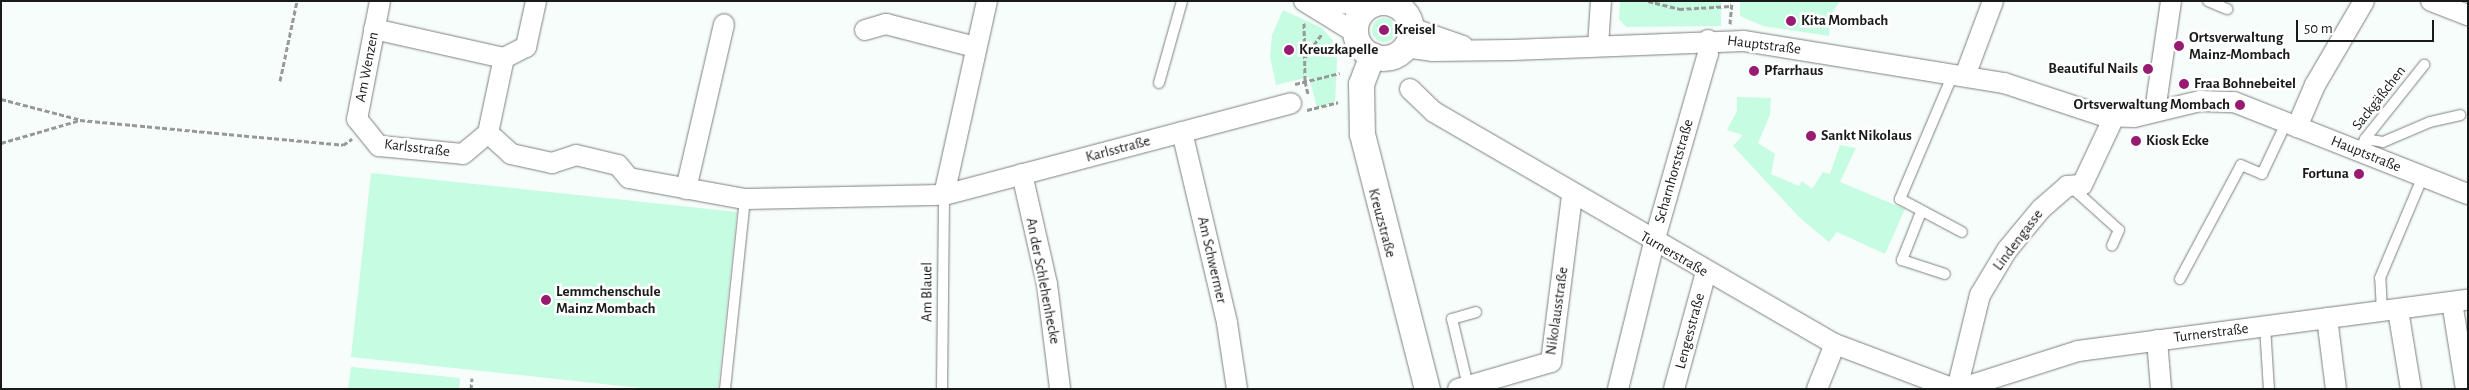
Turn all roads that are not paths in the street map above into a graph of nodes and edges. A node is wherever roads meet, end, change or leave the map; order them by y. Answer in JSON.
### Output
{"nodes":[{"id":1,"x":380,"y":1,"type":"edge"},
{"id":2,"x":536,"y":1,"type":"edge"},
{"id":3,"x":987,"y":1,"type":"edge"},
{"id":4,"x":1182,"y":1,"type":"edge"},
{"id":5,"x":1334,"y":1,"type":"edge"},
{"id":6,"x":1601,"y":1,"type":"edge"},
{"id":7,"x":1993,"y":1,"type":"edge"},
{"id":8,"x":2171,"y":1,"type":"edge"},
{"id":9,"x":2208,"y":1,"type":"edge"},
{"id":10,"x":2364,"y":1,"type":"edge"},
{"id":11,"x":2431,"y":1,"type":"edge"},
{"id":12,"x":1374,"y":4,"type":"edge"},
{"id":13,"x":1304,"y":8,"type":"edge"},
{"id":14,"x":2227,"y":9,"type":"dead end"},
{"id":15,"x":2468,"y":15,"type":"edge"},
{"id":16,"x":1408,"y":23,"type":"edge"},
{"id":17,"x":724,"y":24,"type":"dead end"},
{"id":18,"x":374,"y":29,"type":"junction"},
{"id":19,"x":865,"y":30,"type":"dead end"},
{"id":20,"x":1356,"y":33,"type":"junction"},
{"id":21,"x":1708,"y":40,"type":"junction"},
{"id":22,"x":1598,"y":46,"type":"junction"},
{"id":23,"x":975,"y":47,"type":"junction"},
{"id":24,"x":1372,"y":55,"type":"junction"},
{"id":25,"x":504,"y":58,"type":"junction"},
{"id":26,"x":2424,"y":65,"type":"dead end"},
{"id":27,"x":1959,"y":75,"type":"junction"},
{"id":28,"x":1159,"y":83,"type":"dead end"},
{"id":29,"x":1410,"y":89,"type":"dead end"},
{"id":30,"x":1291,"y":103,"type":"road end"},
{"id":31,"x":2163,"y":110,"type":"junction"},
{"id":32,"x":2460,"y":114,"type":"dead end"},
{"id":33,"x":2114,"y":117,"type":"junction"},
{"id":34,"x":2291,"y":125,"type":"junction"},
{"id":35,"x":366,"y":130,"type":"joint"},
{"id":36,"x":1182,"y":132,"type":"junction"},
{"id":37,"x":488,"y":133,"type":"junction"},
{"id":38,"x":2362,"y":146,"type":"junction"},
{"id":39,"x":1022,"y":174,"type":"junction"},
{"id":40,"x":2423,"y":176,"type":"junction"},
{"id":41,"x":2082,"y":185,"type":"junction"},
{"id":42,"x":686,"y":189,"type":"junction"},
{"id":43,"x":2468,"y":194,"type":"edge"},
{"id":44,"x":1572,"y":195,"type":"junction"},
{"id":45,"x":944,"y":196,"type":"junction"},
{"id":46,"x":745,"y":199,"type":"junction"},
{"id":47,"x":1921,"y":212,"type":"junction"},
{"id":48,"x":1962,"y":232,"type":"dead end"},
{"id":49,"x":1654,"y":242,"type":"junction"},
{"id":50,"x":2112,"y":246,"type":"dead end"},
{"id":51,"x":1706,"y":272,"type":"junction"},
{"id":52,"x":1946,"y":274,"type":"dead end"},
{"id":53,"x":2180,"y":280,"type":"dead end"},
{"id":54,"x":2460,"y":301,"type":"edge"},
{"id":55,"x":2390,"y":310,"type":"junction"},
{"id":56,"x":1476,"y":312,"type":"dead end"},
{"id":57,"x":2327,"y":318,"type":"junction"},
{"id":58,"x":2265,"y":326,"type":"junction"},
{"id":59,"x":2157,"y":340,"type":"junction"},
{"id":60,"x":1835,"y":344,"type":"junction"},
{"id":61,"x":1463,"y":387,"type":"edge"},
{"id":62,"x":725,"y":389,"type":"edge"},
{"id":63,"x":942,"y":389,"type":"edge"},
{"id":64,"x":1060,"y":389,"type":"edge"},
{"id":65,"x":1237,"y":389,"type":"edge"},
{"id":66,"x":1427,"y":389,"type":"edge"},
{"id":67,"x":1618,"y":389,"type":"edge"},
{"id":68,"x":1674,"y":389,"type":"edge"},
{"id":69,"x":1817,"y":389,"type":"edge"},
{"id":70,"x":1957,"y":389,"type":"edge"},
{"id":71,"x":2161,"y":389,"type":"edge"},
{"id":72,"x":2269,"y":389,"type":"edge"},
{"id":73,"x":2336,"y":389,"type":"edge"},
{"id":74,"x":2411,"y":389,"type":"edge"},
{"id":75,"x":2466,"y":389,"type":"edge"}],
"edges":[{"from":1,"to":18,"type":"street","name":"Am Wenzen"},
{"from":2,"to":25,"type":"street"},
{"from":3,"to":23,"type":"street"},
{"from":4,"to":28,"type":"lane"},
{"from":5,"to":12,"type":"street","name":"Hauptstraße"},
{"from":6,"to":22,"type":"street"},
{"from":7,"to":27,"type":"street"},
{"from":8,"to":31,"type":"street"},
{"from":9,"to":14,"type":"lane"},
{"from":10,"to":34,"type":"street"},
{"from":11,"to":15,"type":"street"},
{"from":12,"to":16,"type":"street","name":"Hauptstraße"},
{"from":12,"to":20,"type":"street"},
{"from":13,"to":20,"type":"street"},
{"from":16,"to":22,"type":"street","name":"Hauptstraße"},
{"from":16,"to":24,"type":"street"},
{"from":17,"to":42,"type":"street"},
{"from":18,"to":25,"type":"street"},
{"from":18,"to":35,"type":"street","name":"Am Wenzen"},
{"from":19,"to":23,"type":"street"},
{"from":20,"to":24,"type":"street"},
{"from":21,"to":22,"type":"street","name":"Hauptstraße"},
{"from":21,"to":27,"type":"street","name":"Hauptstraße"},
{"from":21,"to":49,"type":"street","name":"Scharnhorststraße"},
{"from":23,"to":45,"type":"street"},
{"from":24,"to":66,"type":"street","name":"Kreuzstraße"},
{"from":25,"to":37,"type":"street"},
{"from":26,"to":38,"type":"lane","name":"Sackgäßchen"},
{"from":27,"to":33,"type":"street","name":"Hauptstraße"},
{"from":27,"to":47,"type":"lane"},
{"from":29,"to":44,"type":"street","name":"Turnerstraße"},
{"from":30,"to":36,"type":"street","name":"Karlsstraße"},
{"from":31,"to":33,"type":"street","name":"Hauptstraße"},
{"from":31,"to":34,"type":"street","name":"Hauptstraße"},
{"from":32,"to":38,"type":"lane"},
{"from":33,"to":41,"type":"street"},
{"from":34,"to":38,"type":"street","name":"Hauptstraße"},
{"from":34,"to":53,"type":"lane"},
{"from":35,"to":37,"type":"street","name":"Karlsstraße"},
{"from":36,"to":39,"type":"street","name":"Karlsstraße"},
{"from":36,"to":65,"type":"street","name":"Am Schwermer"},
{"from":37,"to":42,"type":"street","name":"Karlsstraße"},
{"from":38,"to":40,"type":"street","name":"Hauptstraße"},
{"from":39,"to":45,"type":"street","name":"Karlsstraße"},
{"from":39,"to":64,"type":"street","name":"An der Schlehenhecke"},
{"from":40,"to":43,"type":"street","name":"Hauptstraße"},
{"from":40,"to":55,"type":"lane"},
{"from":41,"to":50,"type":"lane"},
{"from":41,"to":70,"type":"street","name":"Lindengasse"},
{"from":42,"to":46,"type":"street","name":"Karlsstraße"},
{"from":44,"to":49,"type":"street","name":"Turnerstraße"},
{"from":44,"to":61,"type":"street","name":"Nikolausstraße"},
{"from":45,"to":46,"type":"street","name":"Karlsstraße"},
{"from":45,"to":63,"type":"lane","name":"Am Blauel"},
{"from":46,"to":62,"type":"lane"},
{"from":47,"to":48,"type":"lane"},
{"from":47,"to":52,"type":"lane"},
{"from":49,"to":51,"type":"street","name":"Turnerstraße"},
{"from":49,"to":67,"type":"street","name":"Scharnhorststraße"},
{"from":51,"to":60,"type":"street","name":"Turnerstraße"},
{"from":51,"to":68,"type":"street","name":"Lengesstraße"},
{"from":54,"to":55,"type":"street","name":"Turnerstraße"},
{"from":54,"to":75,"type":"street"},
{"from":55,"to":57,"type":"street","name":"Turnerstraße"},
{"from":55,"to":74,"type":"street"},
{"from":56,"to":61,"type":"lane"},
{"from":57,"to":58,"type":"street","name":"Turnerstraße"},
{"from":57,"to":73,"type":"street"},
{"from":58,"to":59,"type":"street","name":"Turnerstraße"},
{"from":58,"to":72,"type":"lane"},
{"from":59,"to":70,"type":"street","name":"Turnerstraße"},
{"from":59,"to":71,"type":"street"},
{"from":60,"to":69,"type":"street"},
{"from":60,"to":70,"type":"street","name":"Turnerstraße"}]}
